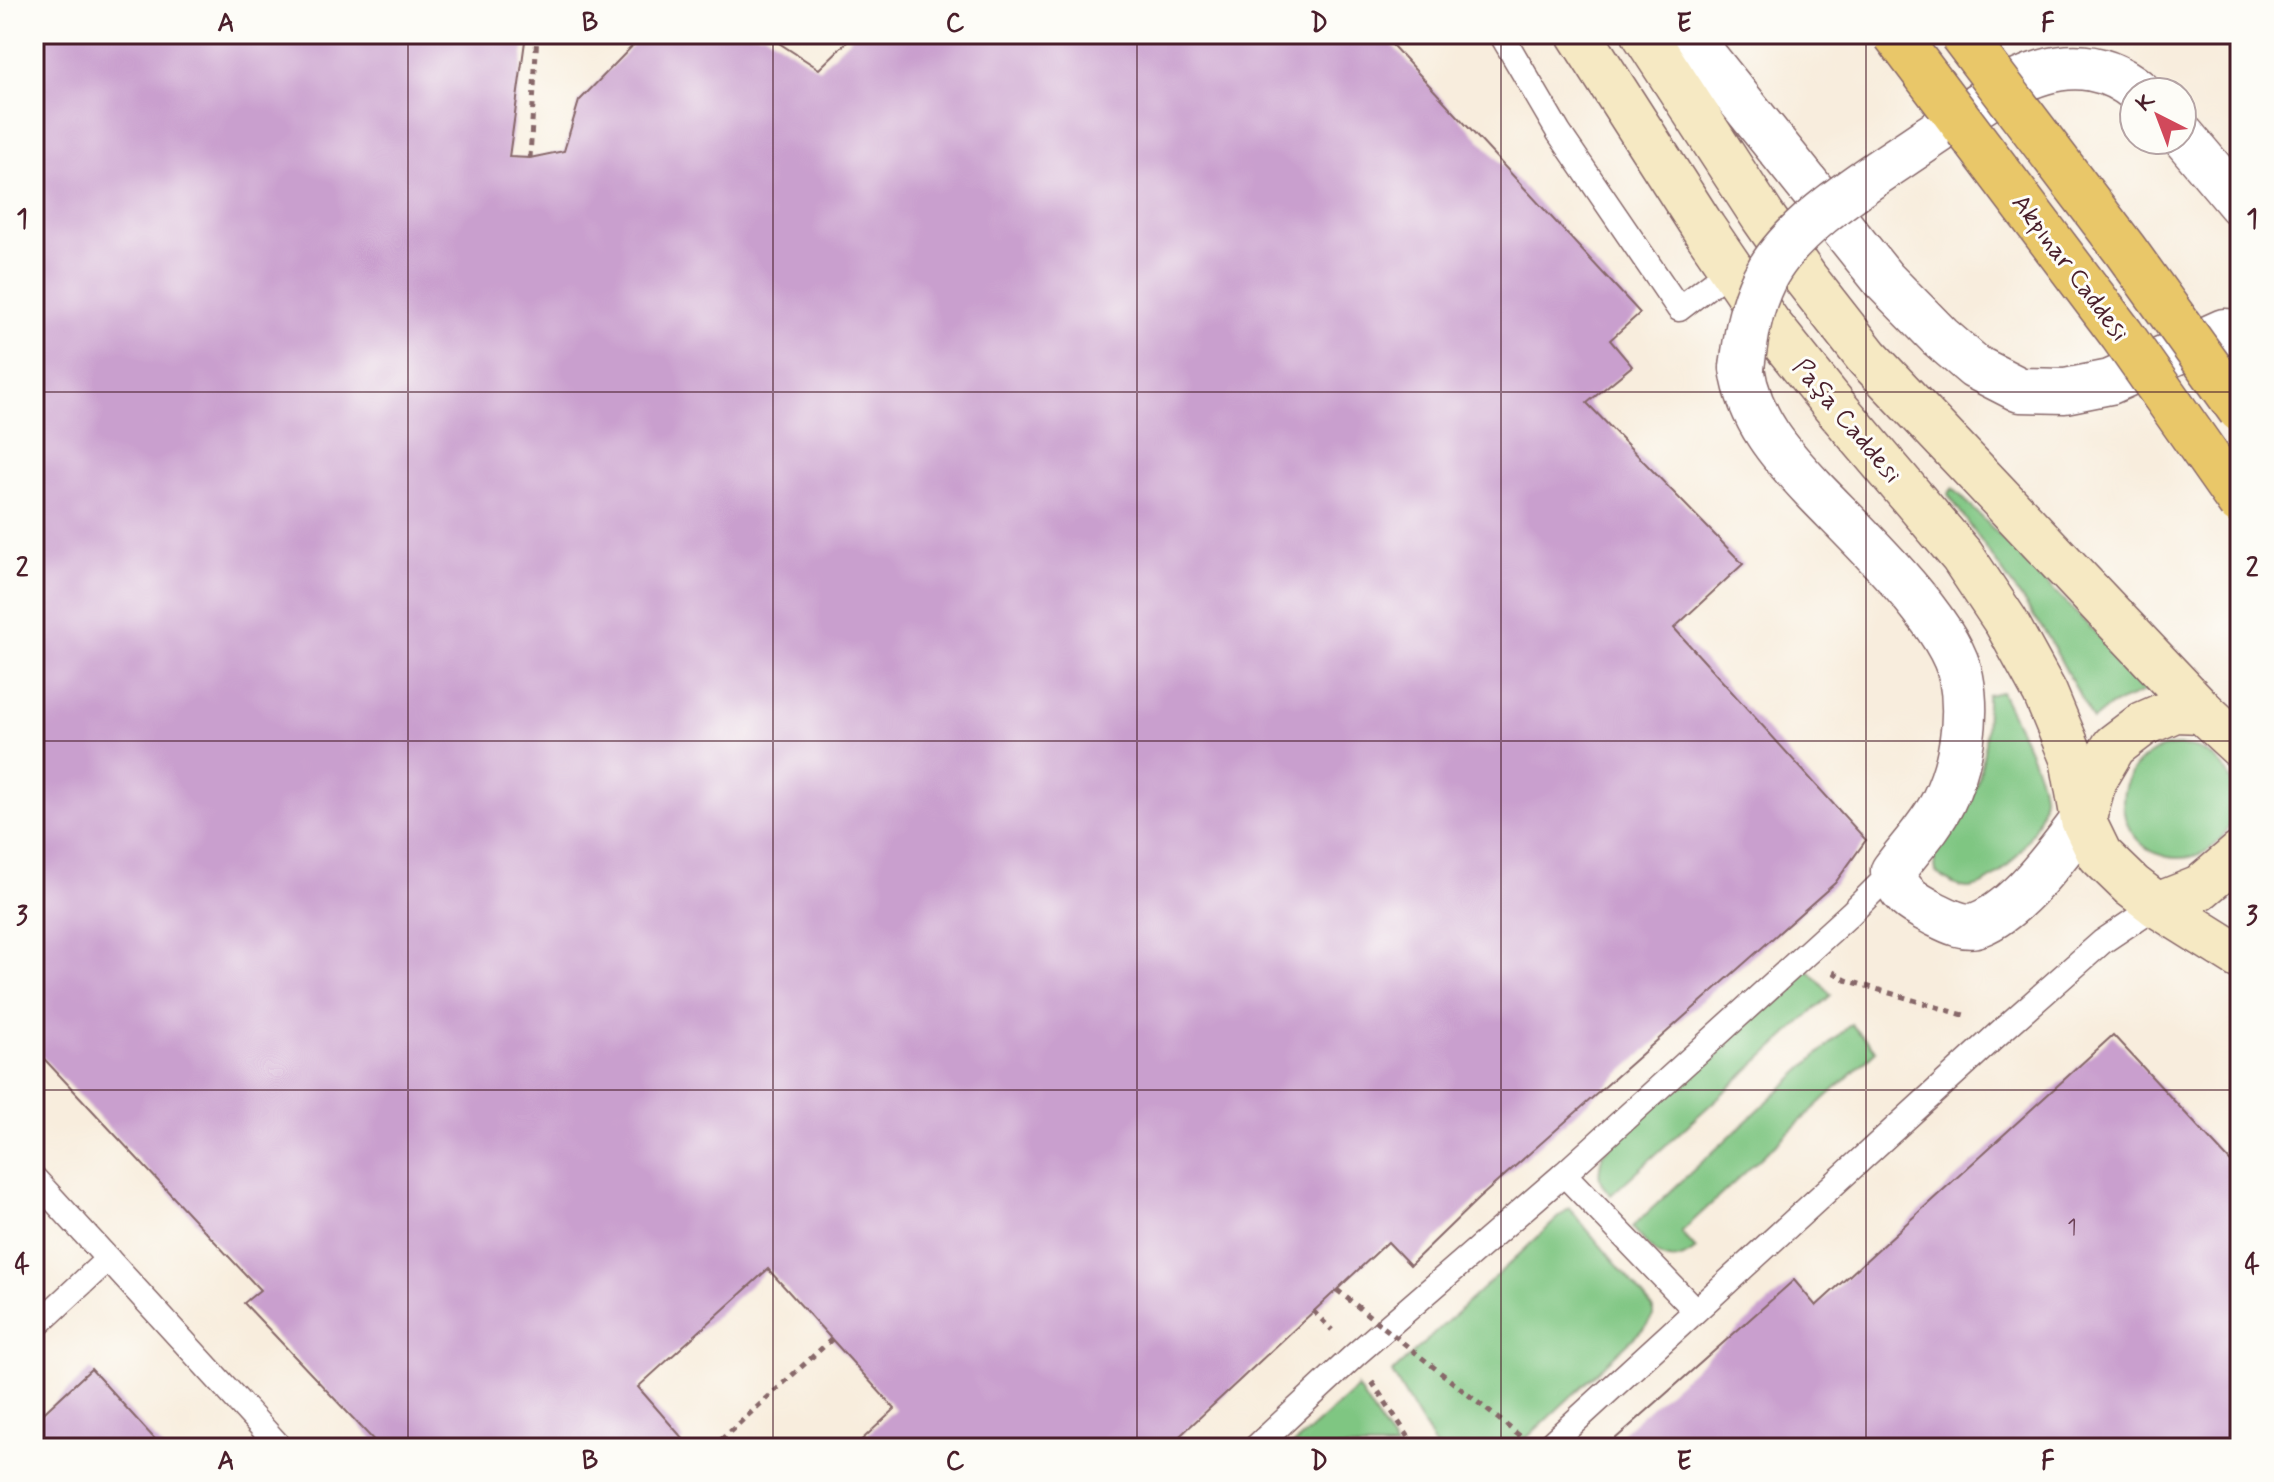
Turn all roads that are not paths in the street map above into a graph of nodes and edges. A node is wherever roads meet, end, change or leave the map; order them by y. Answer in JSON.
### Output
{"nodes":[{"id":1,"x":1501,"y":34,"type":"edge"},
{"id":2,"x":1579,"y":34,"type":"edge"},
{"id":3,"x":1644,"y":34,"type":"edge"},
{"id":4,"x":1687,"y":34,"type":"edge"},
{"id":5,"x":1895,"y":34,"type":"edge"},
{"id":6,"x":1961,"y":34,"type":"edge"},
{"id":7,"x":2118,"y":80,"type":"edge"},
{"id":8,"x":2198,"y":154,"type":"edge"},
{"id":9,"x":2240,"y":204,"type":"edge"},
{"id":10,"x":1731,"y":269,"type":"junction"},
{"id":11,"x":2240,"y":332,"type":"edge"},
{"id":12,"x":2240,"y":410,"type":"edge"},
{"id":13,"x":2240,"y":503,"type":"edge"},
{"id":14,"x":2202,"y":711,"type":"junction"},
{"id":15,"x":2240,"y":746,"type":"edge"},
{"id":16,"x":2083,"y":820,"type":"junction"},
{"id":17,"x":2240,"y":854,"type":"edge"},
{"id":18,"x":1893,"y":871,"type":"junction"},
{"id":19,"x":2157,"y":905,"type":"junction"},
{"id":20,"x":2240,"y":957,"type":"edge"},
{"id":21,"x":1564,"y":1174,"type":"junction"},
{"id":22,"x":34,"y":1178,"type":"edge"},
{"id":23,"x":108,"y":1259,"type":"junction"},
{"id":24,"x":1695,"y":1310,"type":"junction"},
{"id":25,"x":34,"y":1328,"type":"edge"},
{"id":26,"x":281,"y":1448,"type":"edge"},
{"id":27,"x":1255,"y":1448,"type":"edge"},
{"id":28,"x":1546,"y":1448,"type":"edge"}],
"edges":[{"from":1,"to":10,"type":"lane"},
{"from":2,"to":10,"type":"main road","name":"Paşa Caddesi"},
{"from":3,"to":14,"type":"main road"},
{"from":4,"to":11,"type":"street"},
{"from":5,"to":13,"type":"main road","name":"Akpınar Caddesi","bridge":true},
{"from":6,"to":12,"type":"main road","name":"Akpınar Caddesi","bridge":true},
{"from":7,"to":18,"type":"street","bridge":true},
{"from":8,"to":9,"type":"street"},
{"from":10,"to":16,"type":"main road","name":"Paşa Caddesi"},
{"from":14,"to":15,"type":"main road"},
{"from":14,"to":16,"type":"main road"},
{"from":16,"to":18,"type":"street"},
{"from":16,"to":19,"type":"main road","name":"Paşa Caddesi"},
{"from":17,"to":19,"type":"main road"},
{"from":18,"to":21,"type":"lane"},
{"from":19,"to":20,"type":"main road"},
{"from":19,"to":24,"type":"lane"},
{"from":21,"to":24,"type":"lane"},
{"from":21,"to":27,"type":"lane"},
{"from":22,"to":23,"type":"lane"},
{"from":23,"to":25,"type":"lane"},
{"from":23,"to":26,"type":"lane"},
{"from":24,"to":28,"type":"lane"}]}
